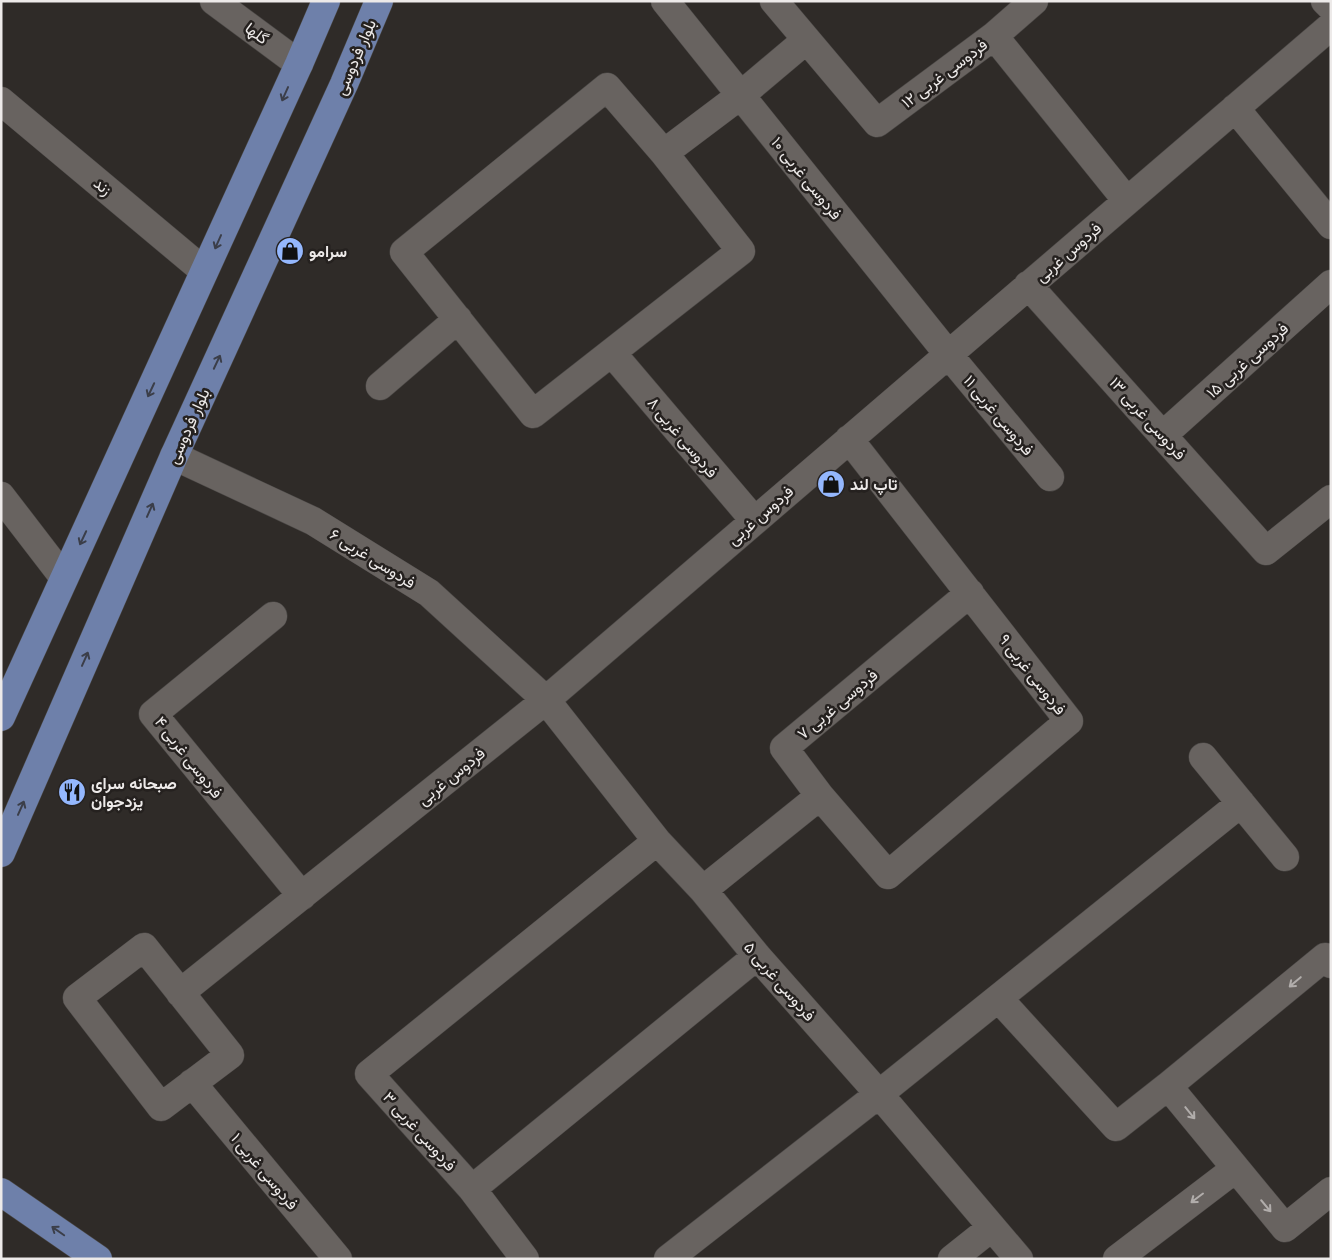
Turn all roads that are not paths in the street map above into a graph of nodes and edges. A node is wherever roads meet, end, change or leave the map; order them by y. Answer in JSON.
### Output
{"nodes":[{"id":1,"x":214,"y":1,"type":"edge"},
{"id":2,"x":326,"y":1,"type":"edge"},
{"id":3,"x":379,"y":1,"type":"edge"},
{"id":4,"x":665,"y":1,"type":"edge"},
{"id":5,"x":774,"y":1,"type":"edge"},
{"id":6,"x":1034,"y":1,"type":"edge"},
{"id":7,"x":1325,"y":1,"type":"edge"},
{"id":8,"x":1331,"y":7,"type":"edge"},
{"id":9,"x":1331,"y":26,"type":"edge"},
{"id":10,"x":994,"y":36,"type":"junction"},
{"id":11,"x":805,"y":41,"type":"junction"},
{"id":12,"x":299,"y":64,"type":"junction"},
{"id":13,"x":741,"y":95,"type":"junction"},
{"id":14,"x":1,"y":101,"type":"edge"},
{"id":15,"x":1235,"y":108,"type":"junction"},
{"id":16,"x":664,"y":153,"type":"junction"},
{"id":17,"x":1127,"y":201,"type":"junction"},
{"id":18,"x":1331,"y":225,"type":"edge"},
{"id":19,"x":204,"y":271,"type":"junction"},
{"id":20,"x":1331,"y":284,"type":"edge"},
{"id":21,"x":1028,"y":285,"type":"junction"},
{"id":22,"x":458,"y":319,"type":"junction"},
{"id":23,"x":612,"y":353,"type":"junction"},
{"id":24,"x":948,"y":354,"type":"junction"},
{"id":25,"x":380,"y":386,"type":"dead end"},
{"id":26,"x":1163,"y":435,"type":"junction"},
{"id":27,"x":849,"y":439,"type":"junction"},
{"id":28,"x":174,"y":456,"type":"junction"},
{"id":29,"x":1050,"y":477,"type":"dead end"},
{"id":30,"x":1,"y":496,"type":"edge"},
{"id":31,"x":1331,"y":499,"type":"edge"},
{"id":32,"x":754,"y":520,"type":"junction"},
{"id":33,"x":64,"y":578,"type":"junction"},
{"id":34,"x":970,"y":593,"type":"junction"},
{"id":35,"x":273,"y":616,"type":"dead end"},
{"id":36,"x":546,"y":700,"type":"junction"},
{"id":37,"x":1,"y":717,"type":"edge"},
{"id":38,"x":1203,"y":757,"type":"dead end"},
{"id":39,"x":820,"y":796,"type":"junction"},
{"id":40,"x":1241,"y":803,"type":"junction"},
{"id":41,"x":657,"y":841,"type":"junction"},
{"id":42,"x":1,"y":852,"type":"edge"},
{"id":43,"x":1285,"y":857,"type":"dead end"},
{"id":44,"x":888,"y":875,"type":"joint"},
{"id":45,"x":703,"y":890,"type":"junction"},
{"id":46,"x":302,"y":896,"type":"junction"},
{"id":47,"x":757,"y":956,"type":"junction"},
{"id":48,"x":1331,"y":964,"type":"edge"},
{"id":49,"x":180,"y":993,"type":"junction"},
{"id":50,"x":999,"y":999,"type":"junction"},
{"id":51,"x":192,"y":1083,"type":"junction"},
{"id":52,"x":1168,"y":1086,"type":"junction"},
{"id":53,"x":879,"y":1094,"type":"junction"},
{"id":54,"x":1235,"y":1169,"type":"junction"},
{"id":55,"x":472,"y":1189,"type":"junction"},
{"id":56,"x":1331,"y":1191,"type":"edge"},
{"id":57,"x":1,"y":1192,"type":"edge"},
{"id":58,"x":991,"y":1228,"type":"junction"},
{"id":59,"x":98,"y":1259,"type":"edge"},
{"id":60,"x":338,"y":1259,"type":"edge"},
{"id":61,"x":525,"y":1259,"type":"edge"},
{"id":62,"x":668,"y":1259,"type":"edge"},
{"id":63,"x":952,"y":1259,"type":"edge"},
{"id":64,"x":1019,"y":1259,"type":"edge"},
{"id":65,"x":1117,"y":1259,"type":"edge"}],
"edges":[{"from":1,"to":12,"type":"street","name":"گلها"},
{"from":2,"to":12,"type":"main road"},
{"from":28,"to":3,"type":"main road","name":"بلوار فردوسی","one_way":true},
{"from":4,"to":13,"type":"street","name":"فردوسی غربی ۱۰"},
{"from":5,"to":11,"type":"street","name":"فردوسی غربی ۱۲"},
{"from":6,"to":10,"type":"street"},
{"from":7,"to":8,"type":"street"},
{"from":9,"to":15,"type":"street","name":"فردوس غربی"},
{"from":10,"to":11,"type":"street","name":"فردوسی غربی ۱۲"},
{"from":10,"to":17,"type":"street","name":"فردوسی غربی ۱۲"},
{"from":11,"to":13,"type":"street"},
{"from":12,"to":19,"type":"main road","one_way":true},
{"from":13,"to":16,"type":"street"},
{"from":13,"to":24,"type":"street","name":"فردوسی غربی ۱۰"},
{"from":14,"to":19,"type":"street","name":"زند"},
{"from":15,"to":17,"type":"street","name":"فردوس غربی"},
{"from":15,"to":18,"type":"street"},
{"from":16,"to":22,"type":"street"},
{"from":16,"to":23,"type":"street"},
{"from":17,"to":21,"type":"street","name":"فردوس غربی"},
{"from":19,"to":33,"type":"main road","one_way":true},
{"from":20,"to":26,"type":"street","name":"فردوسی غربی ۱۵"},
{"from":21,"to":24,"type":"street","name":"فردوس غربی"},
{"from":21,"to":26,"type":"street","name":"فردوسی غربی ۱۳"},
{"from":22,"to":23,"type":"street"},
{"from":22,"to":25,"type":"street"},
{"from":23,"to":32,"type":"street","name":"فردوسی غربی ۸"},
{"from":24,"to":27,"type":"street","name":"فردوس غربی"},
{"from":24,"to":29,"type":"street","name":"فردوسی غربی ۱۱"},
{"from":26,"to":31,"type":"street","name":"فردوسی غربی ۱۳"},
{"from":27,"to":32,"type":"street","name":"فردوس غربی"},
{"from":27,"to":34,"type":"street","name":"فردوسی غربی ۹"},
{"from":28,"to":36,"type":"street","name":"فردوسی غربی ۶"},
{"from":42,"to":28,"type":"main road","name":"بلوار فردوسی","one_way":true},
{"from":30,"to":33,"type":"street"},
{"from":32,"to":36,"type":"street","name":"فردوس غربی"},
{"from":33,"to":37,"type":"main road"},
{"from":34,"to":39,"type":"street","name":"فردوسی غربی ۷"},
{"from":34,"to":44,"type":"street","name":"فردوسی غربی ۹"},
{"from":35,"to":46,"type":"street","name":"فردوسی غربی ۴"},
{"from":36,"to":41,"type":"street","name":"فردوسی غربی ۵"},
{"from":36,"to":46,"type":"street","name":"فردوس غربی"},
{"from":38,"to":40,"type":"street"},
{"from":39,"to":44,"type":"street","name":"فردوسی غربی ۷"},
{"from":39,"to":45,"type":"street"},
{"from":40,"to":43,"type":"street"},
{"from":40,"to":50,"type":"street"},
{"from":41,"to":45,"type":"street","name":"فردوسی غربی ۵"},
{"from":41,"to":55,"type":"street","name":"فردوسی غربی ۳"},
{"from":45,"to":47,"type":"street","name":"فردوسی غربی ۵"},
{"from":46,"to":49,"type":"street","name":"فردوس غربی"},
{"from":47,"to":53,"type":"street","name":"فردوسی غربی ۵"},
{"from":47,"to":55,"type":"street"},
{"from":48,"to":52,"type":"street","one_way":true},
{"from":49,"to":51,"type":"street"},
{"from":49,"to":51,"type":"street"},
{"from":50,"to":52,"type":"street"},
{"from":50,"to":53,"type":"street"},
{"from":51,"to":60,"type":"street","name":"فردوسی غربی ۱"},
{"from":52,"to":54,"type":"street","one_way":true},
{"from":53,"to":58,"type":"street","name":"فردوسی غربی ۵"},
{"from":53,"to":62,"type":"street"},
{"from":54,"to":56,"type":"street","one_way":true},
{"from":54,"to":65,"type":"street","one_way":true},
{"from":55,"to":61,"type":"street"},
{"from":59,"to":57,"type":"main road","one_way":true},
{"from":58,"to":63,"type":"street"},
{"from":58,"to":64,"type":"street","name":"فردوسی غربی ۵"}]}
